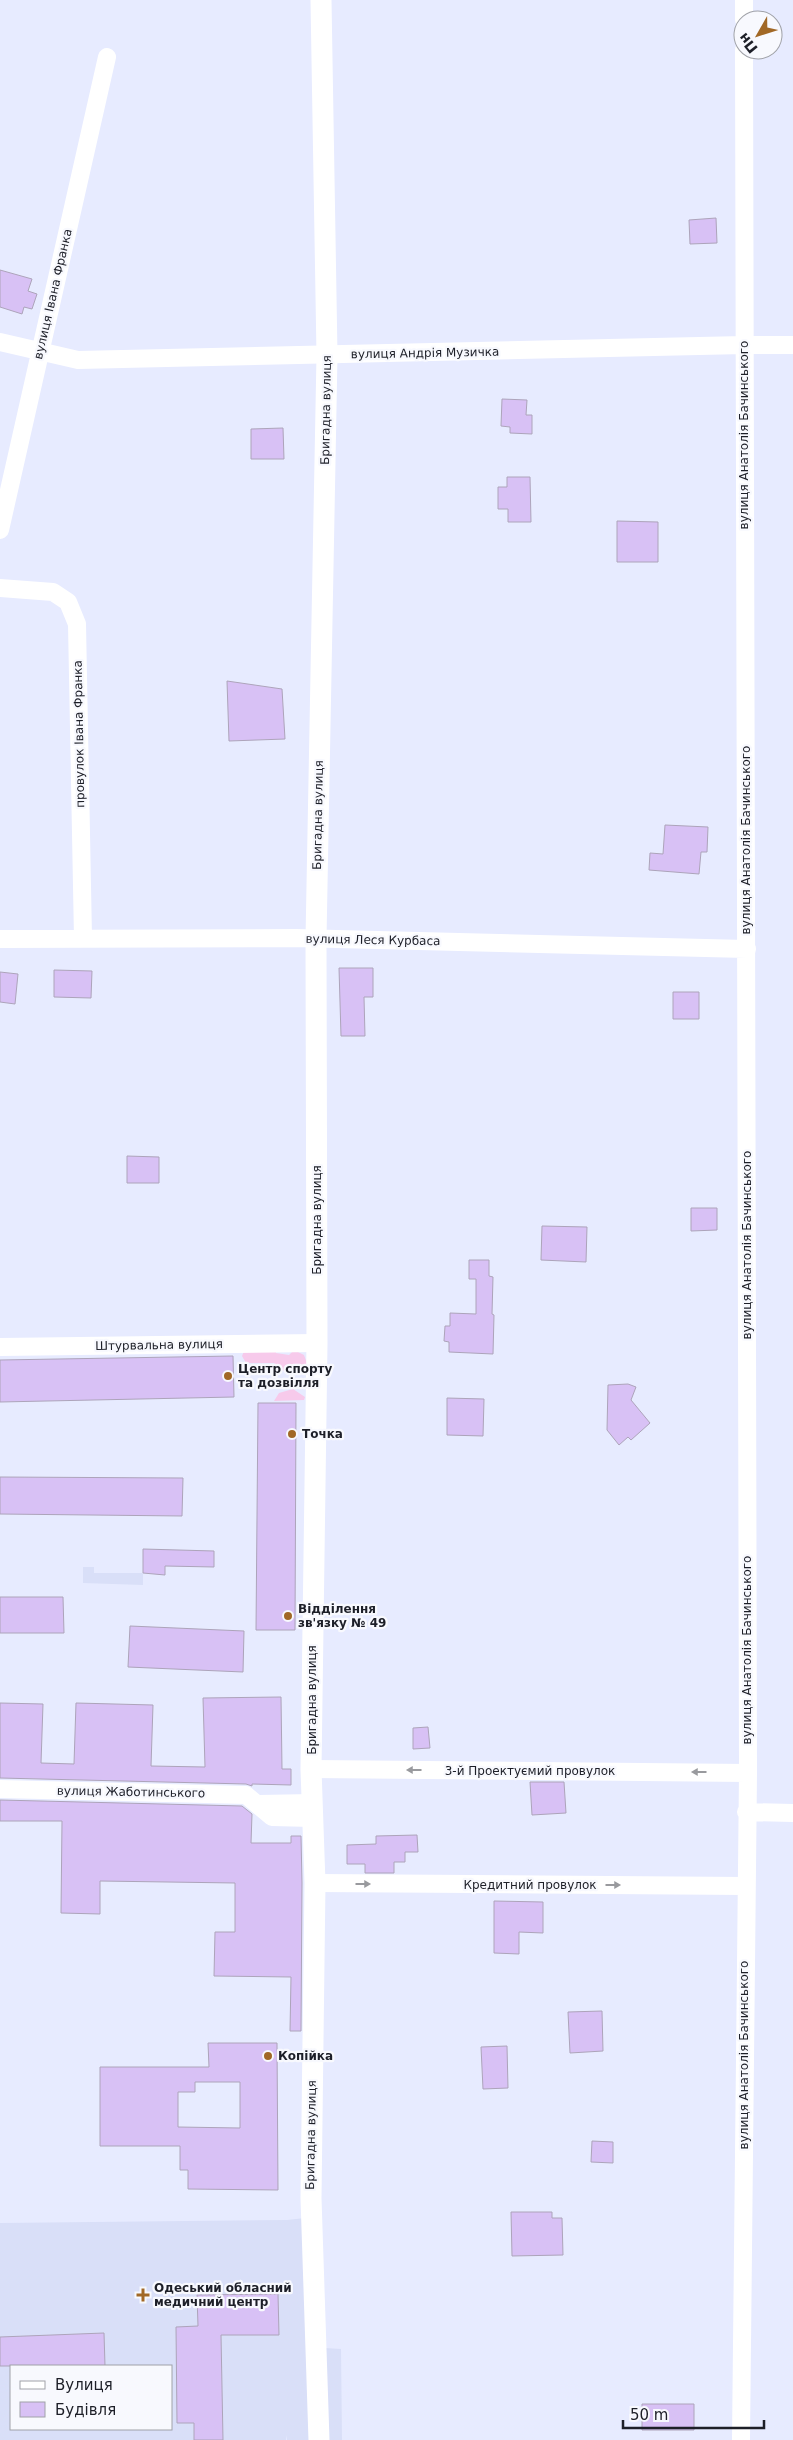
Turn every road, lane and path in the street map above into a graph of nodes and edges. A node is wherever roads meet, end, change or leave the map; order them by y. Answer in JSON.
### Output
{"nodes":[{"id":1,"x":321,"y":0,"type":"edge"},
{"id":2,"x":107,"y":57,"type":"dead end"},
{"id":3,"x":744,"y":60,"type":"edge"},
{"id":4,"x":0,"y":342,"type":"edge"},
{"id":5,"x":744,"y":344,"type":"junction"},
{"id":6,"x":793,"y":345,"type":"edge"},
{"id":7,"x":40,"y":353,"type":"junction"},
{"id":8,"x":327,"y":355,"type":"junction"},
{"id":9,"x":0,"y":530,"type":"edge"},
{"id":10,"x":0,"y":588,"type":"edge"},
{"id":11,"x":83,"y":938,"type":"junction"},
{"id":12,"x":0,"y":939,"type":"edge"},
{"id":13,"x":316,"y":939,"type":"junction"},
{"id":14,"x":747,"y":948,"type":"junction"},
{"id":15,"x":318,"y":1343,"type":"junction"},
{"id":16,"x":0,"y":1347,"type":"edge"},
{"id":17,"x":312,"y":1769,"type":"junction"},
{"id":18,"x":748,"y":1773,"type":"junction"},
{"id":19,"x":0,"y":1789,"type":"edge"},
{"id":20,"x":313,"y":1811,"type":"junction"},
{"id":21,"x":746,"y":1812,"type":"junction"},
{"id":22,"x":793,"y":1813,"type":"edge"},
{"id":23,"x":315,"y":1883,"type":"junction"},
{"id":24,"x":745,"y":1886,"type":"junction"},
{"id":25,"x":319,"y":2440,"type":"edge"},
{"id":26,"x":741,"y":2440,"type":"edge"}],
"edges":[{"from":1,"to":8,"type":"street","name":"Бригадна вулиця"},
{"from":2,"to":7,"type":"street","name":"вулиця Івана Франка"},
{"from":3,"to":5,"type":"street","name":"вулиця Анатолія Бачинського"},
{"from":4,"to":7,"type":"street","name":"вулиця Андрія Музичка"},
{"from":5,"to":6,"type":"street","name":"вулиця Андрія Музичка"},
{"from":5,"to":8,"type":"street","name":"вулиця Андрія Музичка"},
{"from":5,"to":14,"type":"street","name":"вулиця Анатолія Бачинського"},
{"from":7,"to":8,"type":"street","name":"вулиця Андрія Музичка"},
{"from":7,"to":9,"type":"street","name":"вулиця Івана Франка"},
{"from":8,"to":13,"type":"street","name":"Бригадна вулиця"},
{"from":10,"to":11,"type":"street","name":"провулок Івана Франка"},
{"from":11,"to":12,"type":"street","name":"вулиця Леся Курбаса"},
{"from":11,"to":13,"type":"street","name":"вулиця Леся Курбаса"},
{"from":13,"to":14,"type":"street","name":"вулиця Леся Курбаса"},
{"from":13,"to":15,"type":"street","name":"Бригадна вулиця"},
{"from":14,"to":18,"type":"street","name":"вулиця Анатолія Бачинського"},
{"from":15,"to":16,"type":"street","name":"Штурвальна вулиця"},
{"from":15,"to":17,"type":"street","name":"Бригадна вулиця"},
{"from":18,"to":17,"type":"street","name":"3-й Проектуємий провулок","one_way":true},
{"from":17,"to":20,"type":"street","name":"Бригадна вулиця"},
{"from":18,"to":21,"type":"street","name":"вулиця Анатолія Бачинського"},
{"from":19,"to":20,"type":"street","name":"вулиця Жаботинського"},
{"from":20,"to":23,"type":"street","name":"Бригадна вулиця"},
{"from":21,"to":22,"type":"street"},
{"from":21,"to":24,"type":"street","name":"вулиця Анатолія Бачинського"},
{"from":23,"to":24,"type":"street","name":"Кредитний провулок","one_way":true},
{"from":23,"to":25,"type":"street","name":"Бригадна вулиця"},
{"from":24,"to":26,"type":"street","name":"вулиця Анатолія Бачинського"}]}
